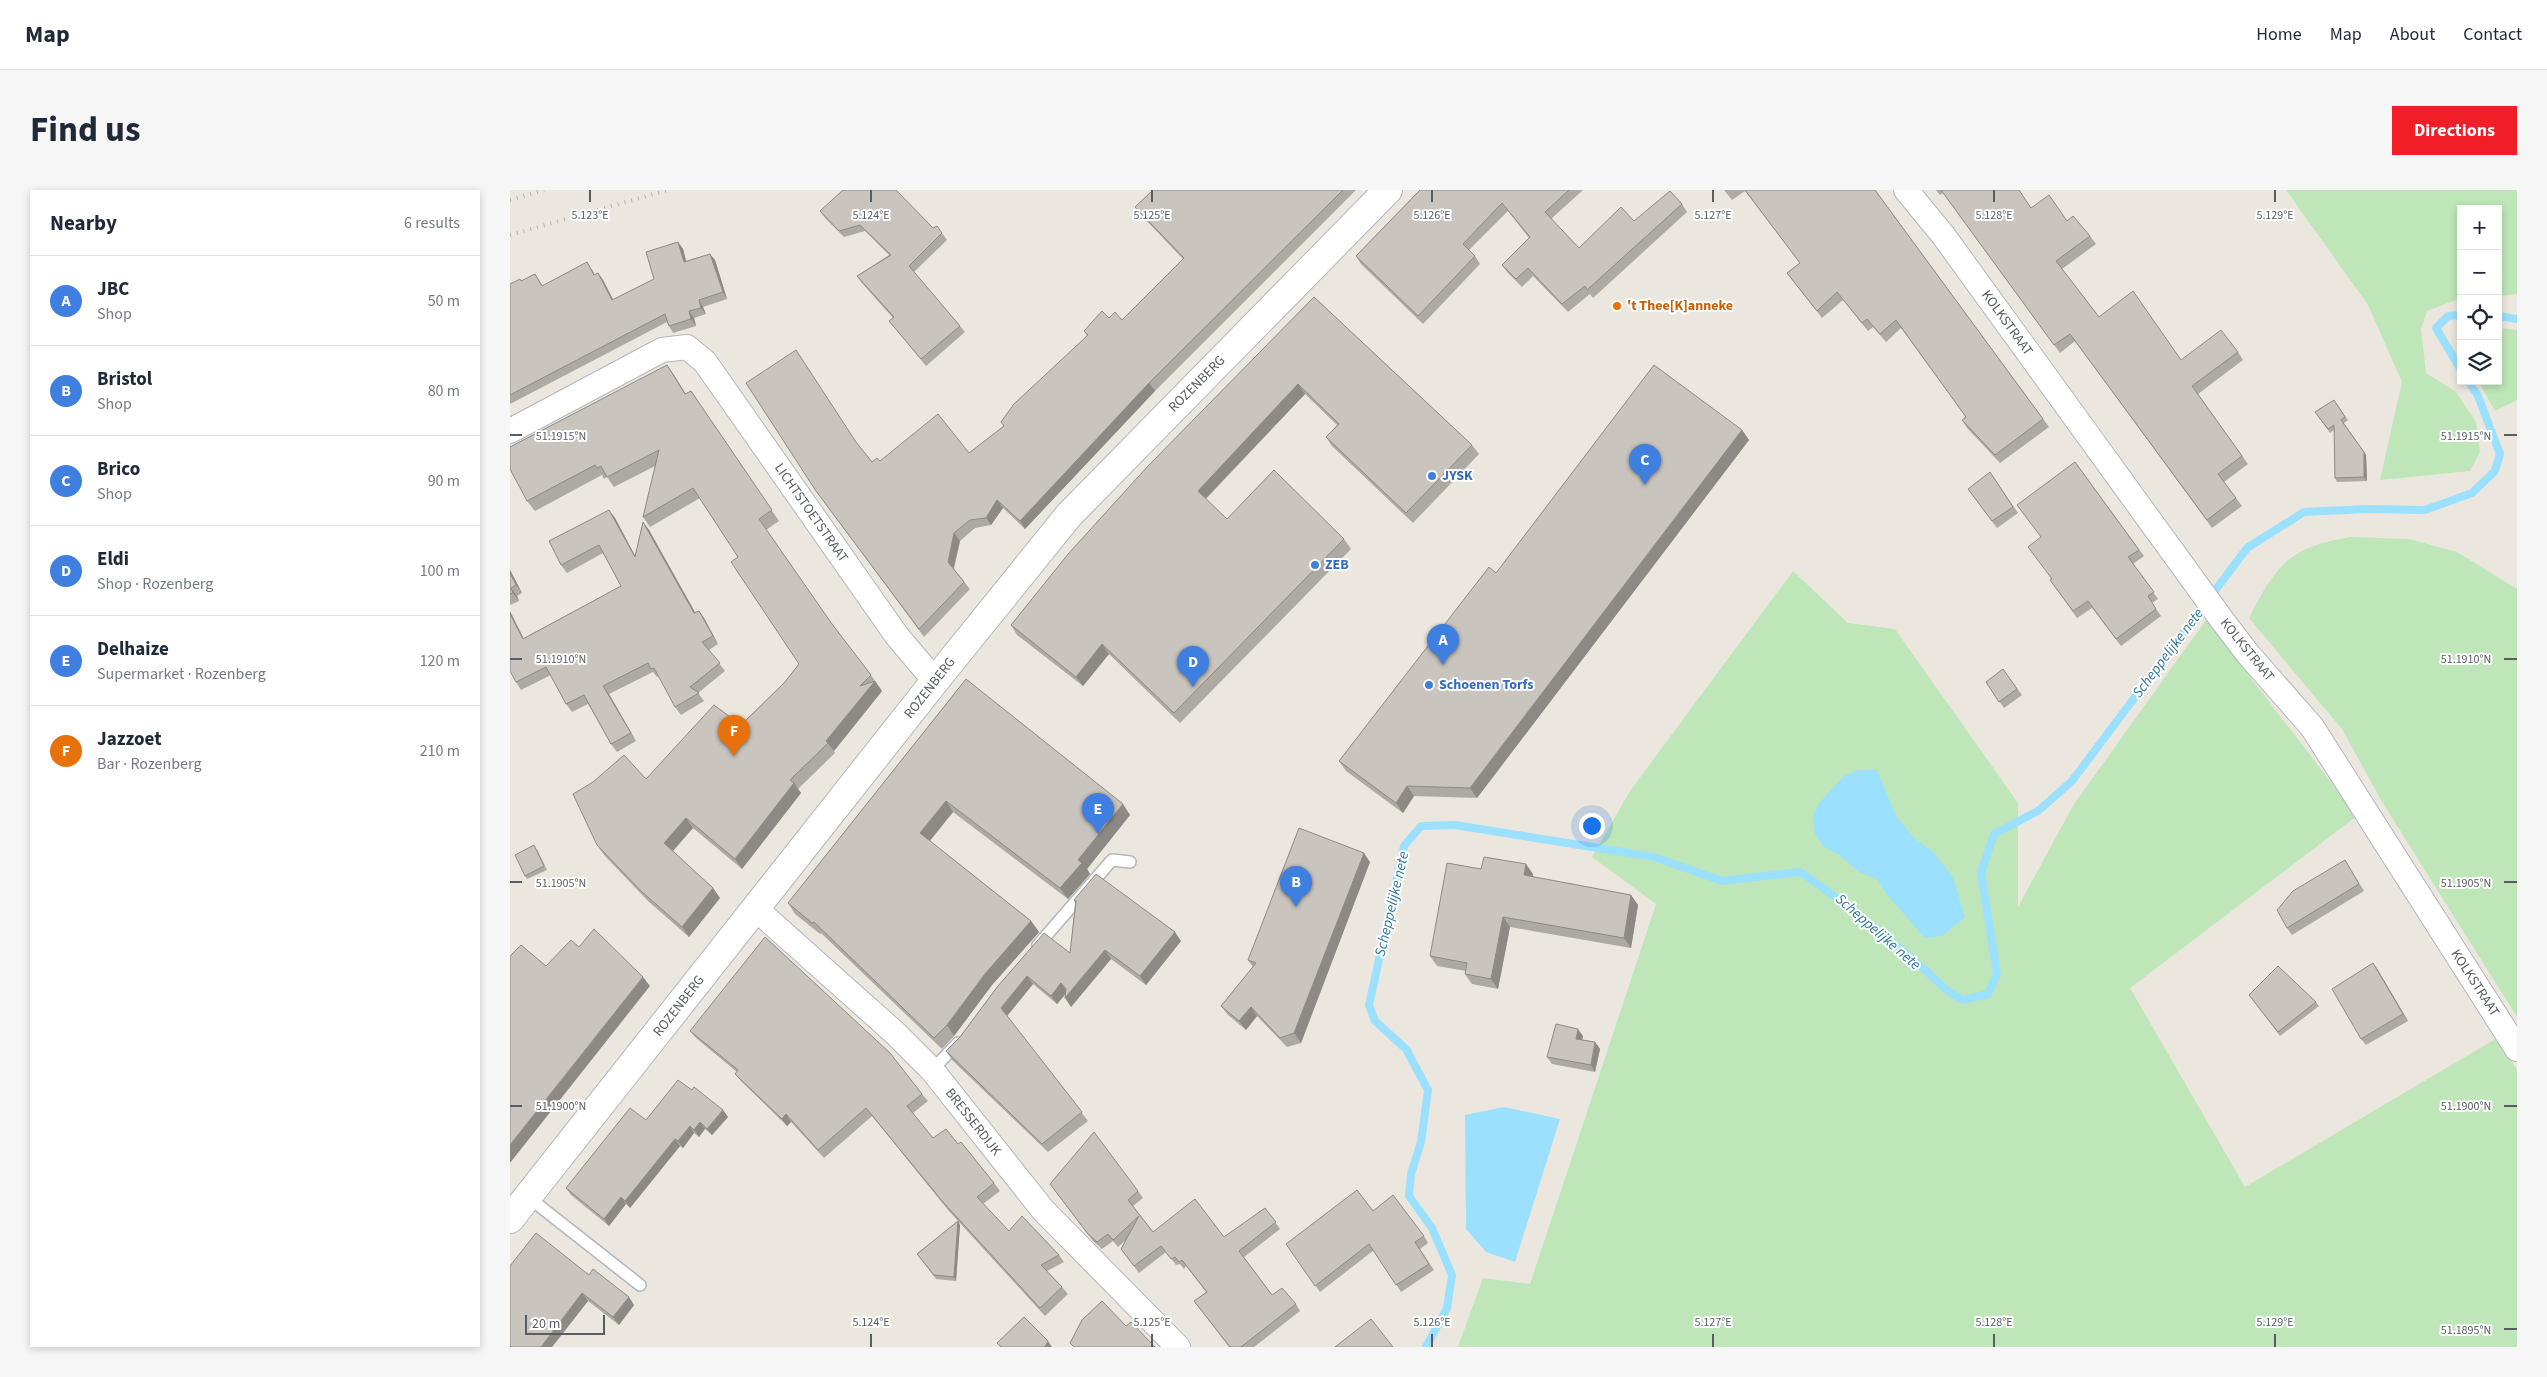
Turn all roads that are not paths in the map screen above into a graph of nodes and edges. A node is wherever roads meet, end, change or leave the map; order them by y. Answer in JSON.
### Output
{"nodes":[{"id":1,"x":1388,"y":190,"type":"edge"},
{"id":2,"x":1906,"y":190,"type":"edge"},
{"id":3,"x":510,"y":431,"type":"edge"},
{"id":4,"x":935,"y":681,"type":"junction"},
{"id":5,"x":1130,"y":862,"type":"dead end"},
{"id":6,"x":756,"y":909,"type":"junction"},
{"id":7,"x":1030,"y":954,"type":"edge"},
{"id":8,"x":966,"y":1033,"type":"edge"},
{"id":9,"x":2517,"y":1049,"type":"edge"},
{"id":10,"x":932,"y":1070,"type":"junction"},
{"id":11,"x":528,"y":1197,"type":"junction"},
{"id":12,"x":510,"y":1219,"type":"edge"},
{"id":13,"x":640,"y":1285,"type":"dead end"},
{"id":14,"x":1178,"y":1347,"type":"edge"}],
"edges":[{"from":1,"to":4,"type":"main road","name":"ROZENBERG"},
{"from":2,"to":9,"type":"street","name":"KOLKSTRAAT"},
{"from":3,"to":4,"type":"street","name":"LICHTSTOETSTRAAT"},
{"from":4,"to":6,"type":"main road","name":"ROZENBERG"},
{"from":5,"to":7,"type":"lane"},
{"from":6,"to":10,"type":"street","name":"BRESSERDIJK"},
{"from":6,"to":11,"type":"main road","name":"ROZENBERG"},
{"from":8,"to":10,"type":"lane"},
{"from":10,"to":14,"type":"street","name":"BRESSERDIJK"},
{"from":11,"to":12,"type":"main road","name":"ROZENBERG"},
{"from":11,"to":13,"type":"lane"}]}
